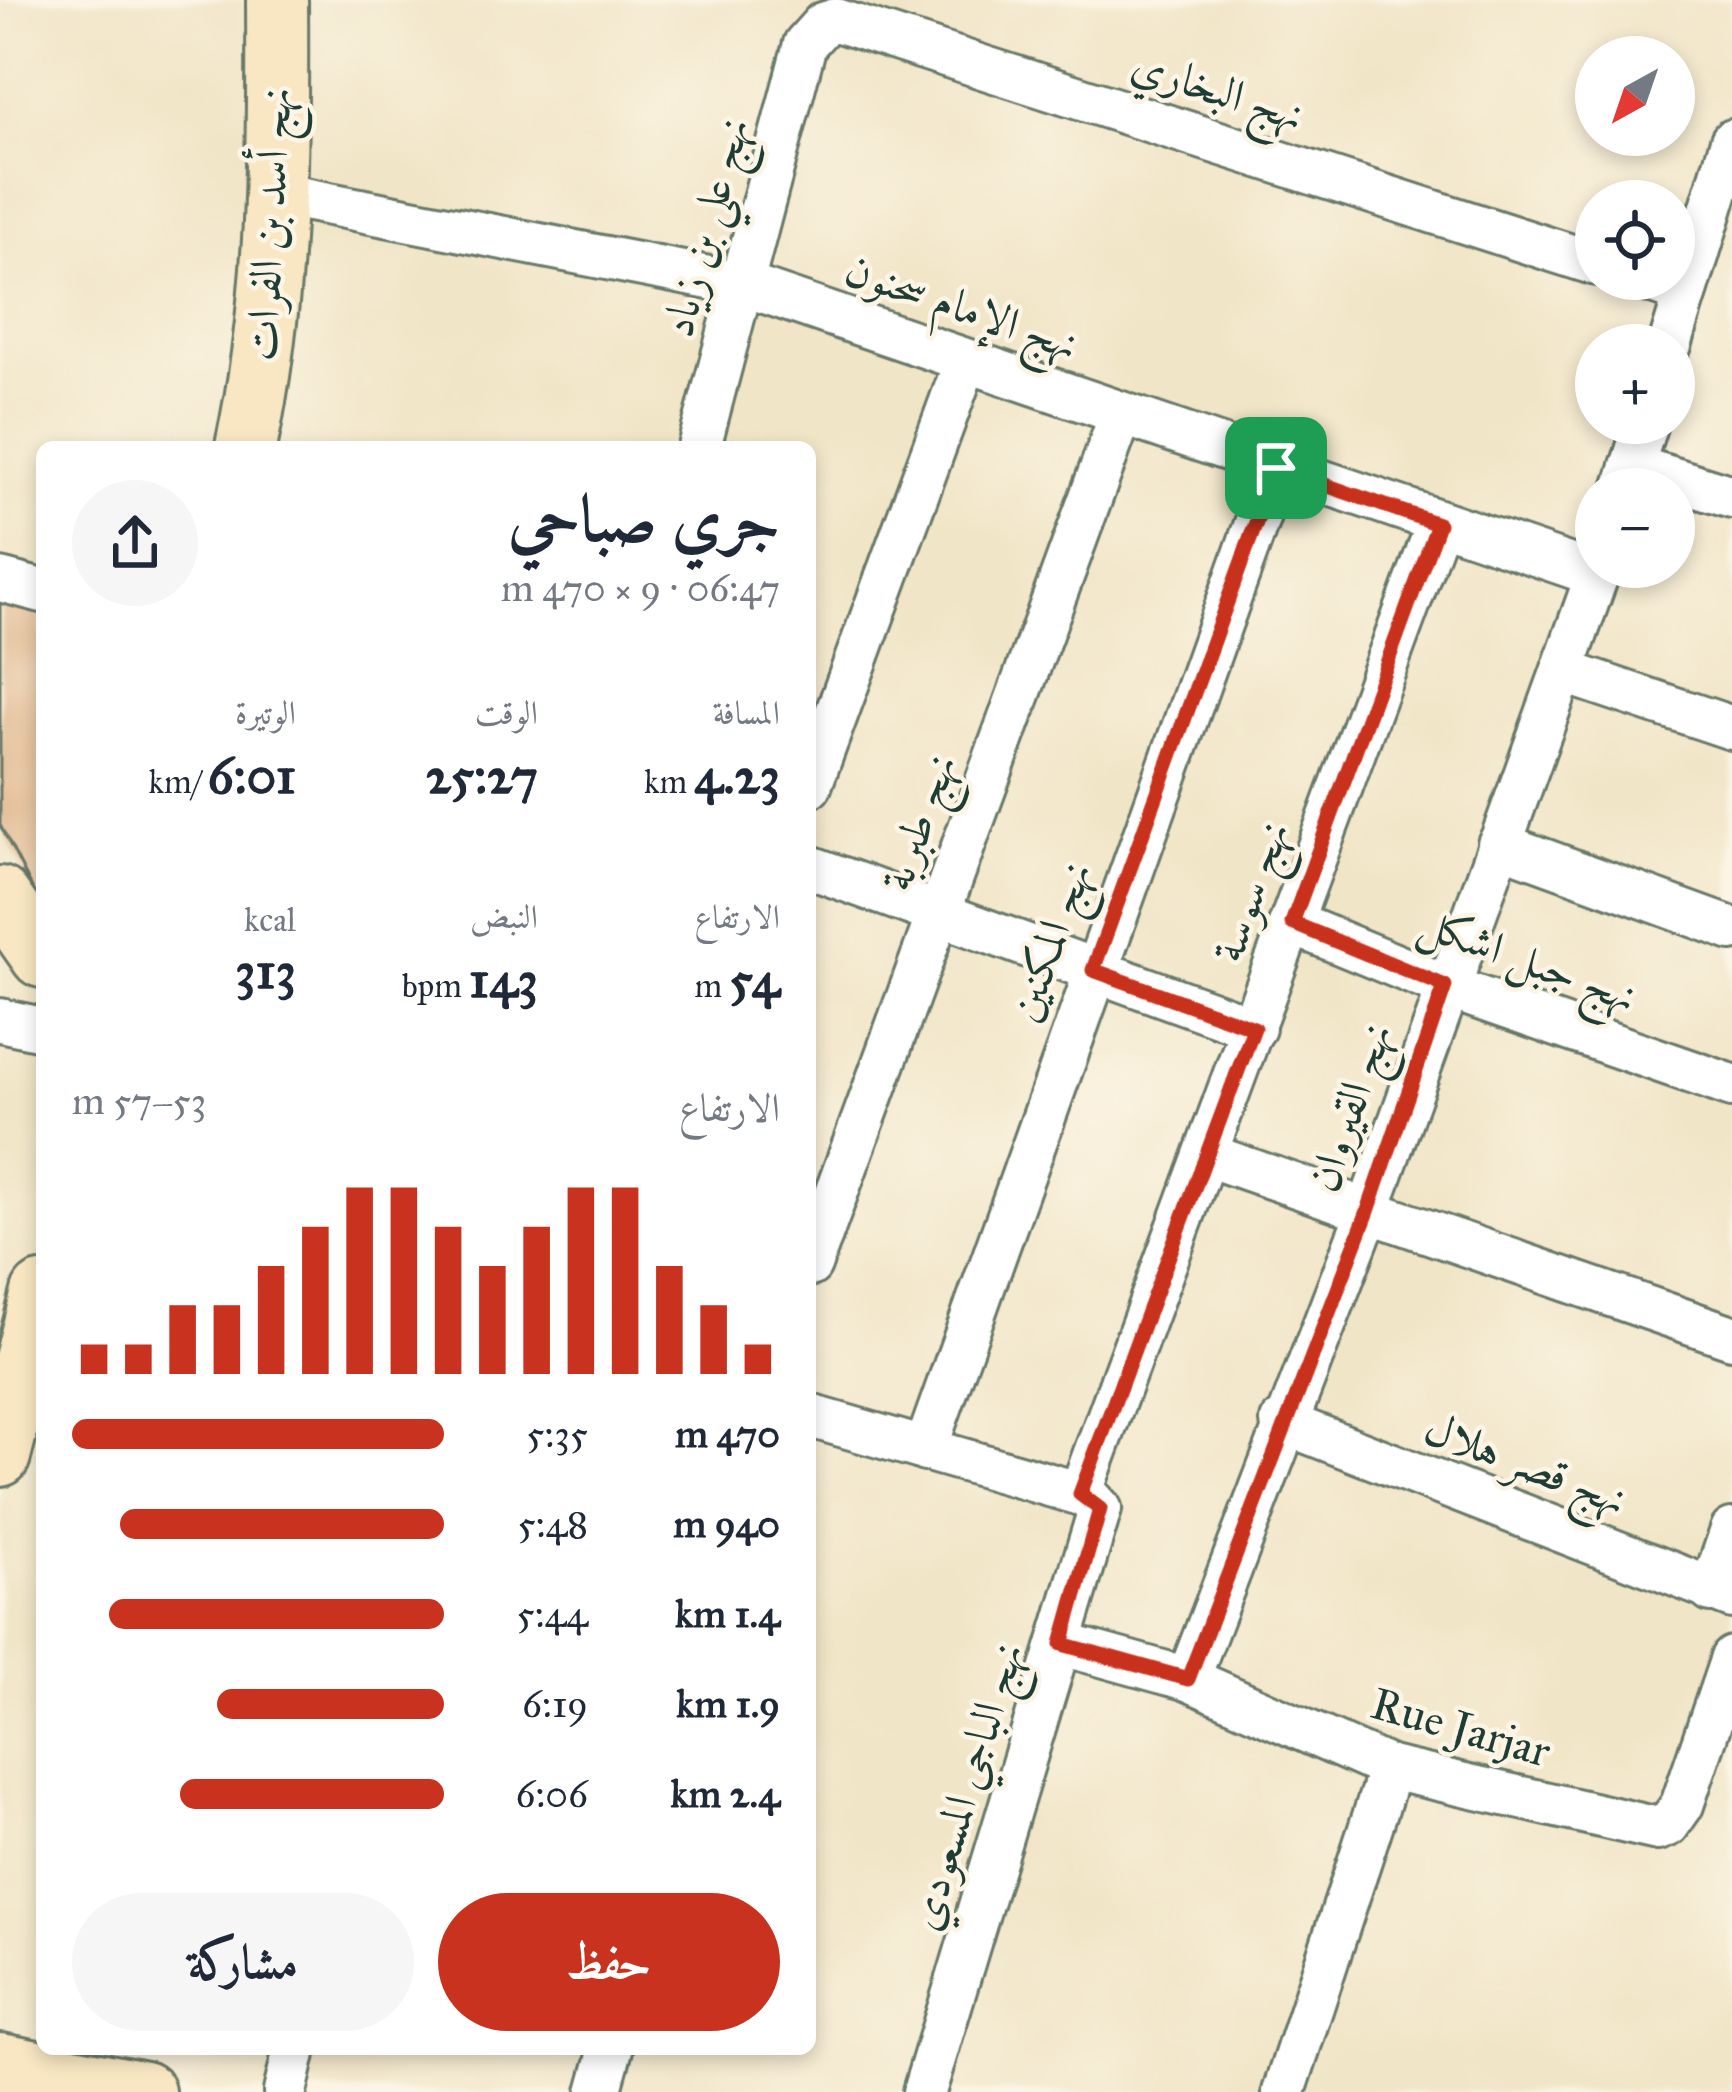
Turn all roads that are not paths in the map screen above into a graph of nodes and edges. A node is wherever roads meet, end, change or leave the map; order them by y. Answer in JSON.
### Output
{"nodes":[{"id":1,"x":277,"y":0,"type":"edge"},
{"id":2,"x":812,"y":34,"type":"joint"},
{"id":3,"x":1732,"y":141,"type":"edge"},
{"id":4,"x":278,"y":194,"type":"junction"},
{"id":5,"x":1575,"y":257,"type":"edge"},
{"id":6,"x":1695,"y":263,"type":"edge"},
{"id":7,"x":745,"y":285,"type":"junction"},
{"id":8,"x":966,"y":361,"type":"junction"},
{"id":9,"x":1121,"y":415,"type":"junction"},
{"id":10,"x":247,"y":441,"type":"edge"},
{"id":11,"x":701,"y":441,"type":"edge"},
{"id":12,"x":1276,"y":468,"type":"junction"},
{"id":13,"x":1695,"y":490,"type":"edge"},
{"id":14,"x":1732,"y":497,"type":"edge"},
{"id":15,"x":1438,"y":524,"type":"junction"},
{"id":16,"x":1575,"y":564,"type":"edge"},
{"id":17,"x":0,"y":580,"type":"edge"},
{"id":18,"x":1593,"y":588,"type":"edge"},
{"id":19,"x":36,"y":589,"type":"edge"},
{"id":20,"x":1565,"y":672,"type":"junction"},
{"id":21,"x":1732,"y":728,"type":"edge"},
{"id":22,"x":816,"y":770,"type":"edge"},
{"id":23,"x":1499,"y":844,"type":"junction"},
{"id":24,"x":816,"y":869,"type":"edge"},
{"id":25,"x":0,"y":897,"type":"edge"},
{"id":26,"x":939,"y":914,"type":"junction"},
{"id":27,"x":1292,"y":923,"type":"junction"},
{"id":28,"x":1732,"y":929,"type":"edge"},
{"id":29,"x":36,"y":948,"type":"edge"},
{"id":30,"x":1093,"y":970,"type":"junction"},
{"id":31,"x":1445,"y":986,"type":"junction"},
{"id":32,"x":0,"y":1020,"type":"edge"},
{"id":33,"x":36,"y":1028,"type":"edge"},
{"id":34,"x":1254,"y":1028,"type":"junction"},
{"id":35,"x":1732,"y":1086,"type":"edge"},
{"id":36,"x":1207,"y":1155,"type":"junction"},
{"id":37,"x":1368,"y":1211,"type":"junction"},
{"id":38,"x":816,"y":1248,"type":"edge"},
{"id":39,"x":24,"y":1319,"type":"edge"},
{"id":40,"x":1732,"y":1337,"type":"edge"},
{"id":41,"x":816,"y":1418,"type":"edge"},
{"id":42,"x":1282,"y":1422,"type":"junction"},
{"id":43,"x":925,"y":1450,"type":"junction"},
{"id":44,"x":0,"y":1456,"type":"edge"},
{"id":45,"x":1090,"y":1502,"type":"junction"},
{"id":46,"x":1732,"y":1531,"type":"edge"},
{"id":47,"x":1722,"y":1594,"type":"edge"},
{"id":48,"x":1062,"y":1644,"type":"junction"},
{"id":49,"x":1732,"y":1658,"type":"edge"},
{"id":50,"x":1188,"y":1679,"type":"junction"},
{"id":51,"x":1390,"y":1768,"type":"junction"},
{"id":52,"x":294,"y":2055,"type":"edge"},
{"id":53,"x":609,"y":2055,"type":"edge"},
{"id":54,"x":0,"y":2064,"type":"edge"},
{"id":55,"x":144,"y":2092,"type":"edge"},
{"id":56,"x":285,"y":2092,"type":"edge"},
{"id":57,"x":599,"y":2092,"type":"edge"},
{"id":58,"x":924,"y":2092,"type":"edge"},
{"id":59,"x":1284,"y":2092,"type":"edge"}],
"edges":[{"from":1,"to":4,"type":"street","name":"نهج أسد بن الفرات"},
{"from":2,"to":5,"type":"street","name":"نهج البخاري"},
{"from":2,"to":7,"type":"street","name":"نهج علي بن زياد"},
{"from":3,"to":6,"type":"street"},
{"from":4,"to":7,"type":"street","name":"نهج الإمام سحنون"},
{"from":4,"to":10,"type":"street","name":"نهج أسد بن الفرات"},
{"from":7,"to":8,"type":"street","name":"نهج الإمام سحنون"},
{"from":7,"to":11,"type":"street","name":"نهج علي بن زياد"},
{"from":8,"to":9,"type":"street","name":"نهج الإمام سحنون"},
{"from":8,"to":22,"type":"street"},
{"from":9,"to":12,"type":"street","name":"نهج الإمام سحنون"},
{"from":9,"to":26,"type":"street","name":"نهج طبربة"},
{"from":12,"to":15,"type":"street","name":"نهج الإمام سحنون"},
{"from":12,"to":30,"type":"street","name":"نهج المكنين"},
{"from":13,"to":14,"type":"street"},
{"from":15,"to":16,"type":"street","name":"نهج الإمام سحنون"},
{"from":15,"to":27,"type":"street","name":"نهج سوسة"},
{"from":17,"to":19,"type":"street"},
{"from":18,"to":20,"type":"street","name":"نهج القيروان"},
{"from":20,"to":21,"type":"street"},
{"from":20,"to":23,"type":"street","name":"نهج القيروان"},
{"from":23,"to":28,"type":"street"},
{"from":23,"to":31,"type":"street","name":"نهج القيروان"},
{"from":24,"to":26,"type":"street"},
{"from":25,"to":29,"type":"street"},
{"from":26,"to":30,"type":"street"},
{"from":26,"to":38,"type":"street","name":"نهج طبربة"},
{"from":27,"to":31,"type":"street","name":"نهج جبل اشكل"},
{"from":27,"to":34,"type":"street","name":"نهج سوسة"},
{"from":30,"to":34,"type":"street"},
{"from":30,"to":43,"type":"street","name":"نهج المكنين"},
{"from":31,"to":35,"type":"street","name":"نهج جبل اشكل"},
{"from":31,"to":37,"type":"street","name":"نهج القيروان"},
{"from":32,"to":33,"type":"street"},
{"from":34,"to":36,"type":"street","name":"نهج سوسة"},
{"from":36,"to":37,"type":"street"},
{"from":36,"to":45,"type":"street","name":"نهج سوسة"},
{"from":37,"to":40,"type":"street"},
{"from":37,"to":42,"type":"street","name":"نهج القيروان"},
{"from":39,"to":44,"type":"street"},
{"from":41,"to":43,"type":"street"},
{"from":42,"to":47,"type":"street","name":"نهج قصر هلال"},
{"from":42,"to":50,"type":"street","name":"نهج القيروان"},
{"from":43,"to":45,"type":"street"},
{"from":45,"to":48,"type":"street","name":"نهج الباجي المسعودي"},
{"from":46,"to":47,"type":"street"},
{"from":48,"to":50,"type":"street","name":"Rue Jarjar"},
{"from":48,"to":58,"type":"street","name":"نهج الباجي المسعودي"},
{"from":49,"to":51,"type":"street","name":"Rue Jarjar"},
{"from":50,"to":51,"type":"street","name":"Rue Jarjar"},
{"from":51,"to":59,"type":"street"},
{"from":52,"to":56,"type":"street"},
{"from":53,"to":57,"type":"street"},
{"from":54,"to":55,"type":"street"}]}
